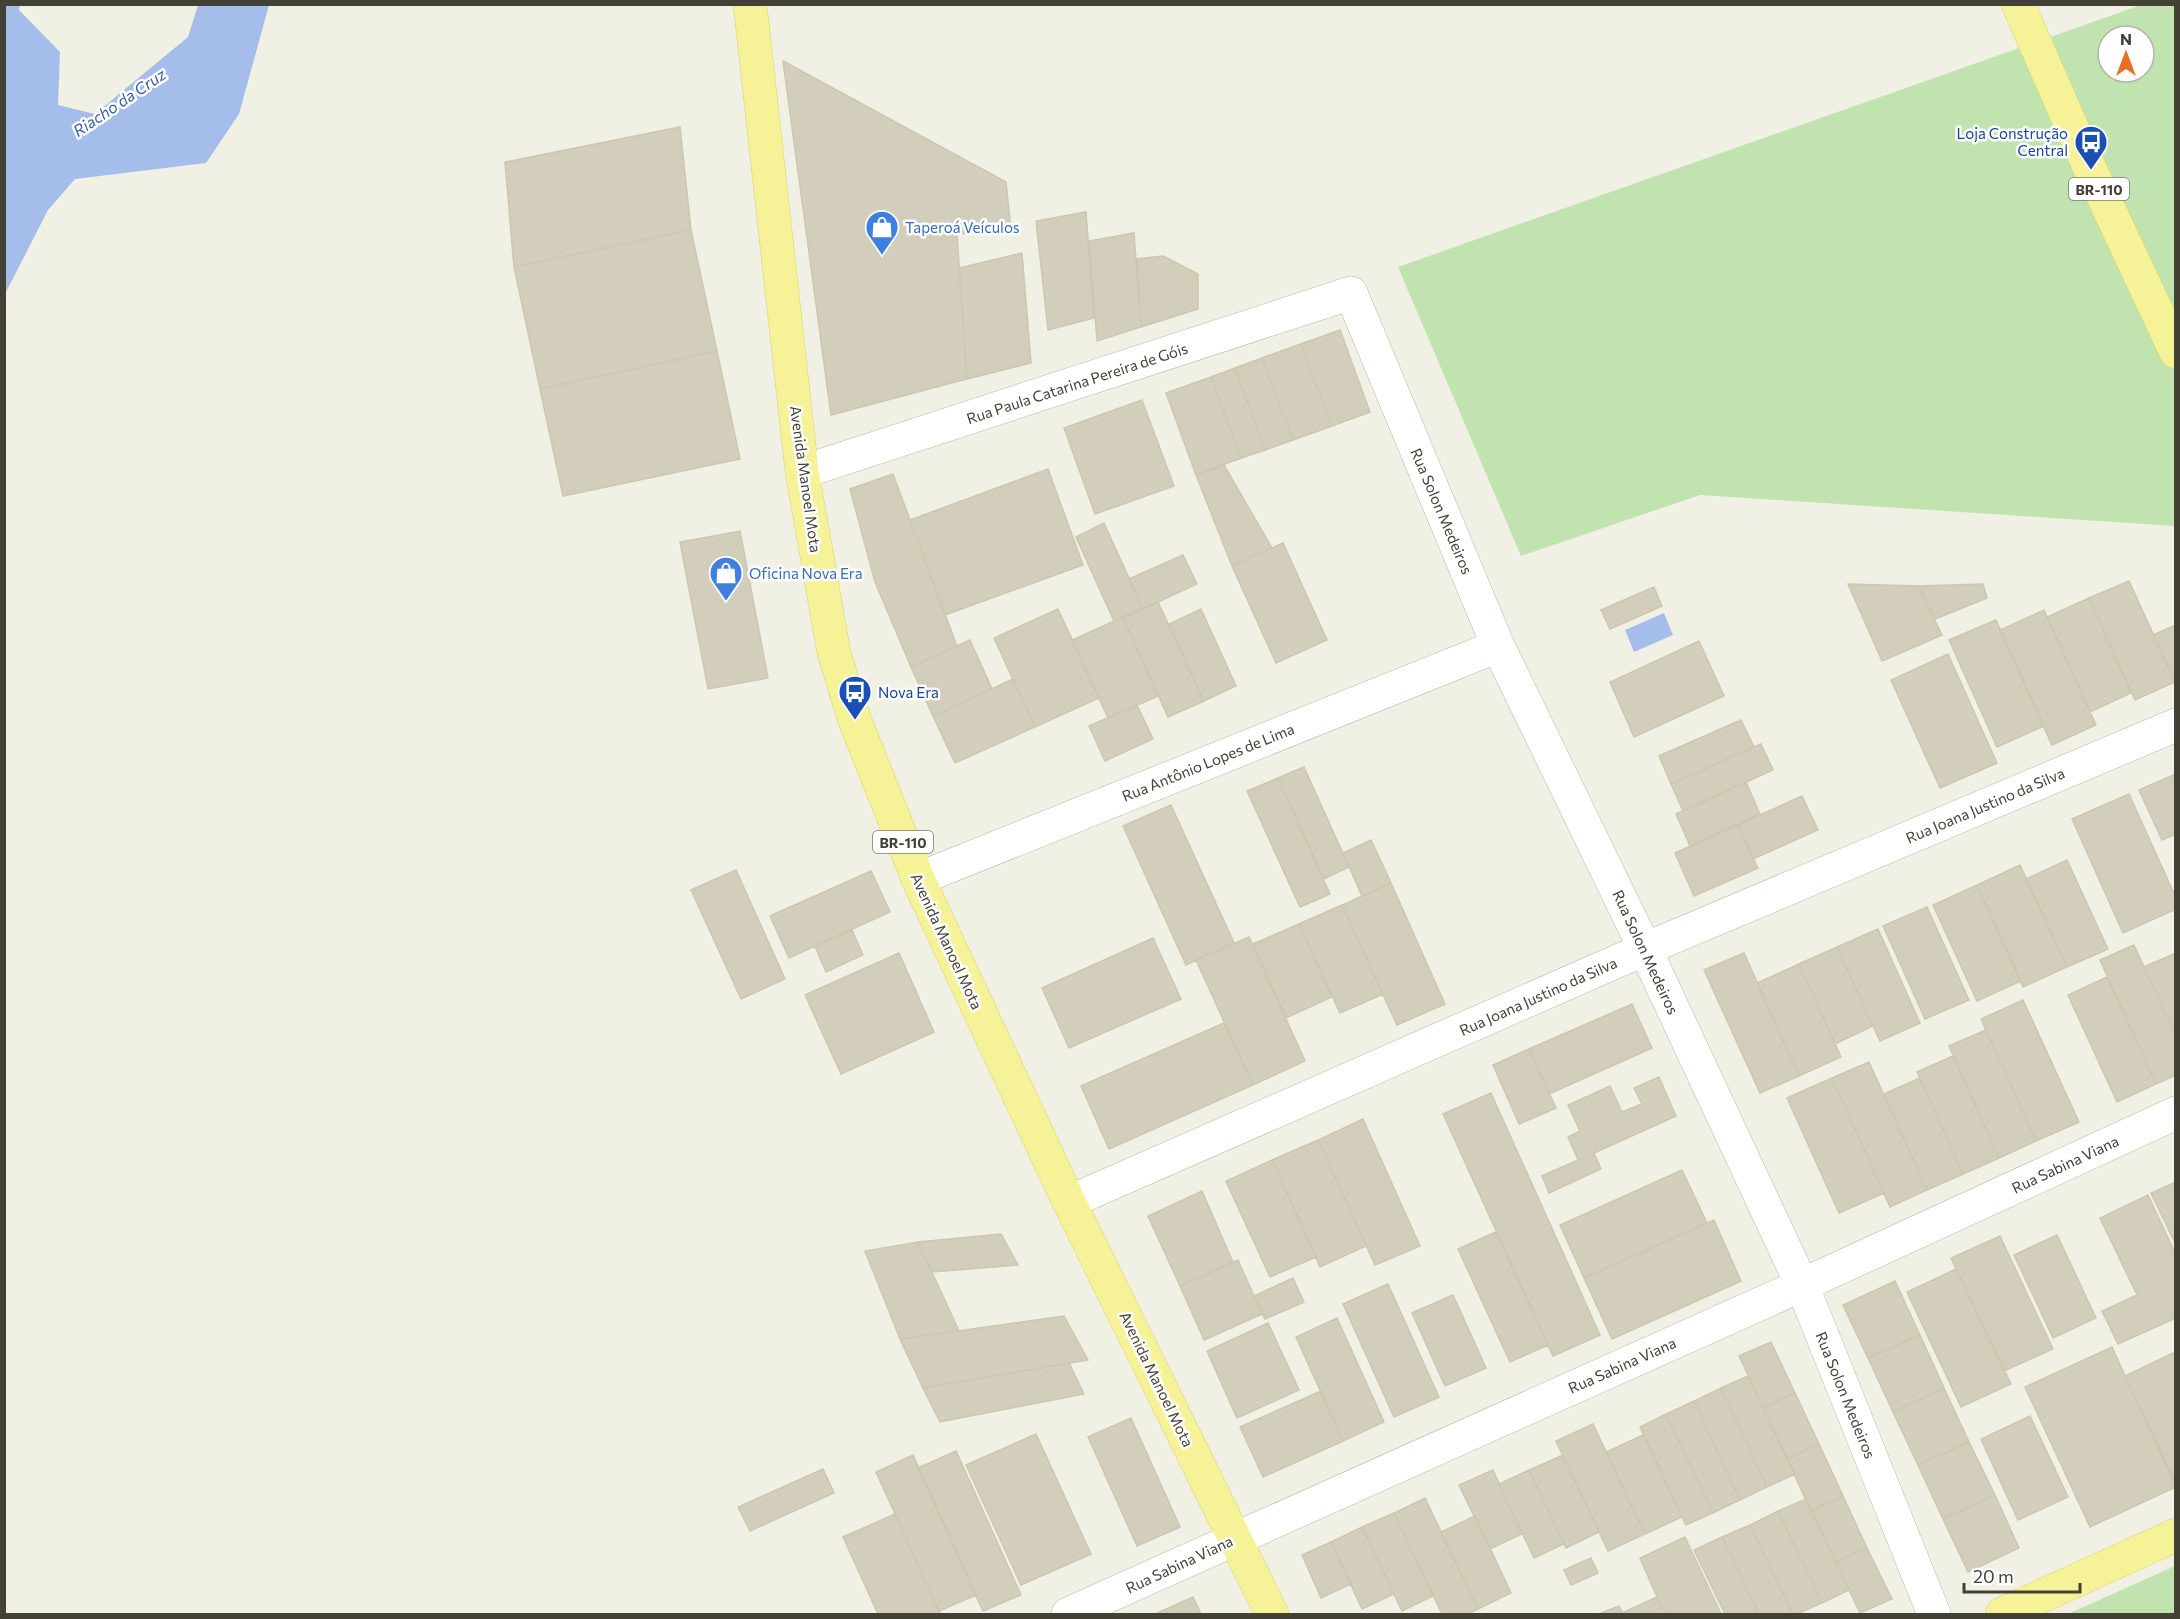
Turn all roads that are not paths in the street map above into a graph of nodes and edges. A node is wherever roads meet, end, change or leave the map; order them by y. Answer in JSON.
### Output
{"nodes":[{"id":1,"x":750,"y":4,"type":"edge"},
{"id":2,"x":2018,"y":4,"type":"edge"},
{"id":3,"x":1351,"y":293,"type":"joint"},
{"id":4,"x":2175,"y":352,"type":"edge"},
{"id":5,"x":802,"y":472,"type":"junction"},
{"id":6,"x":1498,"y":646,"type":"junction"},
{"id":7,"x":2175,"y":724,"type":"edge"},
{"id":8,"x":918,"y":879,"type":"junction"},
{"id":9,"x":1645,"y":949,"type":"junction"},
{"id":10,"x":2175,"y":1113,"type":"edge"},
{"id":11,"x":1069,"y":1202,"type":"junction"},
{"id":12,"x":1802,"y":1285,"type":"junction"},
{"id":13,"x":2175,"y":1535,"type":"edge"},
{"id":14,"x":1235,"y":1538,"type":"junction"},
{"id":15,"x":1068,"y":1614,"type":"edge"},
{"id":16,"x":1272,"y":1614,"type":"edge"},
{"id":17,"x":1934,"y":1614,"type":"edge"},
{"id":18,"x":2002,"y":1614,"type":"edge"}],
"edges":[{"from":1,"to":5,"type":"main road","name":"Avenida Manoel Mota","number":"BR-110"},
{"from":2,"to":4,"type":"main road","number":"BR-110"},
{"from":3,"to":5,"type":"street","name":"Rua Paula Catarina Pereira de Góis"},
{"from":3,"to":6,"type":"street","name":"Rua Solon Medeiros"},
{"from":5,"to":8,"type":"main road","name":"Avenida Manoel Mota","number":"BR-110"},
{"from":6,"to":8,"type":"street","name":"Rua Antônio Lopes de Lima"},
{"from":6,"to":9,"type":"street","name":"Rua Solon Medeiros"},
{"from":7,"to":9,"type":"street","name":"Rua Joana Justino da Silva"},
{"from":8,"to":11,"type":"main road","name":"Avenida Manoel Mota","number":"BR-110"},
{"from":9,"to":11,"type":"street","name":"Rua Joana Justino da Silva"},
{"from":9,"to":12,"type":"street","name":"Rua Solon Medeiros"},
{"from":10,"to":12,"type":"street","name":"Rua Sabina Viana"},
{"from":11,"to":14,"type":"main road","name":"Avenida Manoel Mota","number":"BR-110"},
{"from":12,"to":14,"type":"street","name":"Rua Sabina Viana"},
{"from":12,"to":17,"type":"street","name":"Rua Solon Medeiros"},
{"from":13,"to":18,"type":"main road"},
{"from":14,"to":15,"type":"street","name":"Rua Sabina Viana"},
{"from":14,"to":16,"type":"main road","name":"Avenida Manoel Mota","number":"BR-110"}]}
